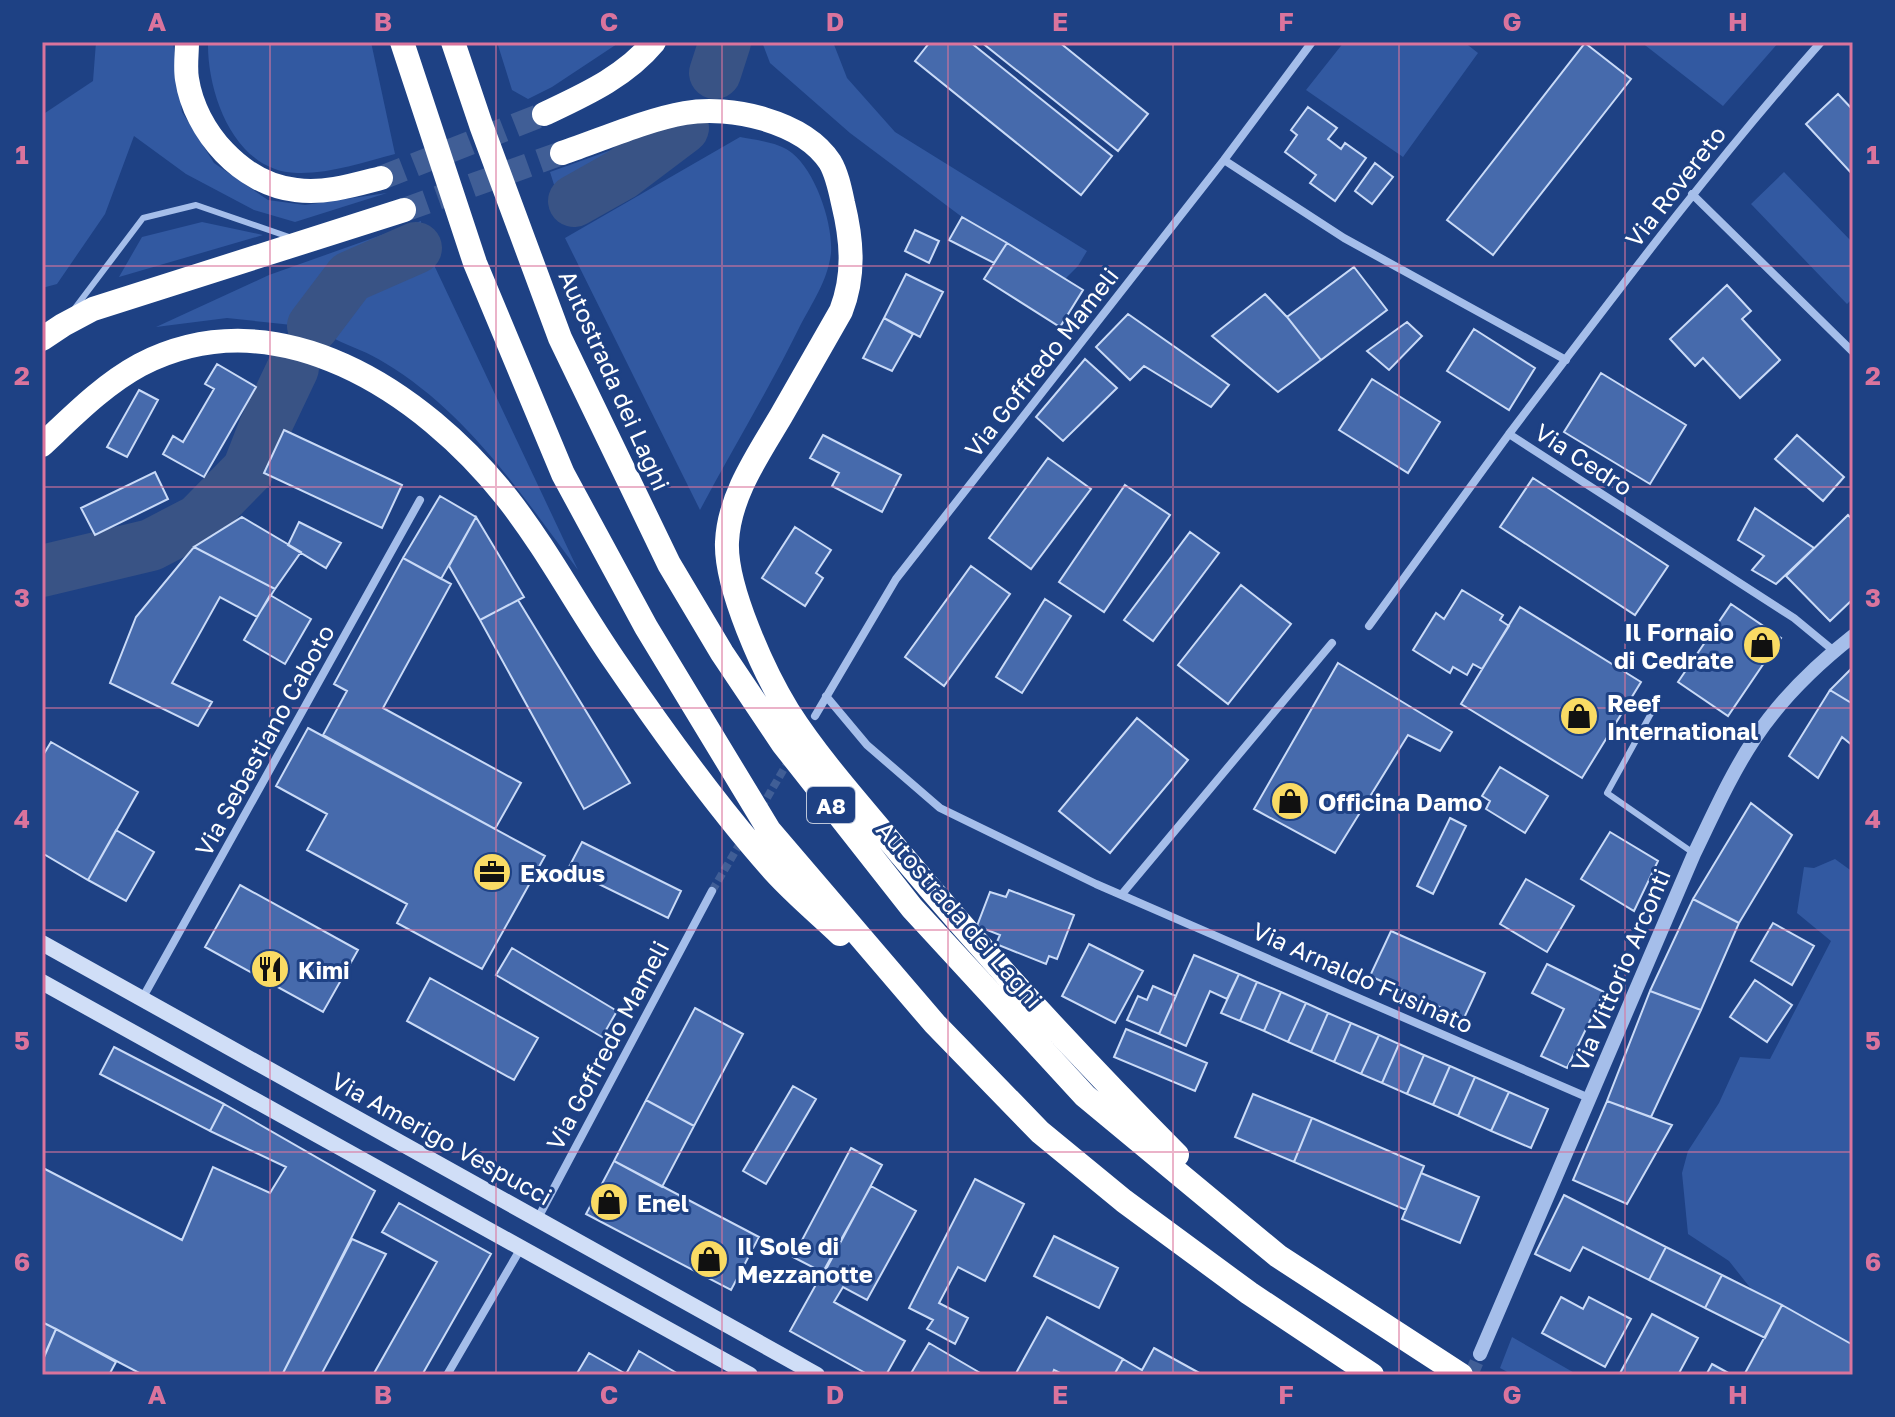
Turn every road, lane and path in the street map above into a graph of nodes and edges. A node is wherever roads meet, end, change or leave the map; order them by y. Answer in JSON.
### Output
{"nodes":[{"id":1,"x":187,"y":42,"type":"edge"},
{"id":2,"x":402,"y":42,"type":"edge"},
{"id":3,"x":453,"y":42,"type":"edge"},
{"id":4,"x":654,"y":42,"type":"edge"},
{"id":5,"x":1312,"y":42,"type":"edge"},
{"id":6,"x":1821,"y":42,"type":"edge"},
{"id":7,"x":544,"y":114,"type":"tunnel mouth"},
{"id":8,"x":562,"y":153,"type":"tunnel mouth"},
{"id":9,"x":1224,"y":160,"type":"junction"},
{"id":10,"x":381,"y":178,"type":"tunnel mouth"},
{"id":11,"x":1692,"y":194,"type":"junction"},
{"id":12,"x":404,"y":210,"type":"tunnel mouth"},
{"id":13,"x":303,"y":242,"type":"junction"},
{"id":14,"x":63,"y":325,"type":"junction"},
{"id":15,"x":42,"y":339,"type":"edge"},
{"id":16,"x":1853,"y":352,"type":"edge"},
{"id":17,"x":1566,"y":360,"type":"junction"},
{"id":18,"x":1509,"y":434,"type":"junction"},
{"id":19,"x":42,"y":445,"type":"edge"},
{"id":20,"x":420,"y":500,"type":"dead end"},
{"id":21,"x":1369,"y":626,"type":"dead end"},
{"id":22,"x":1853,"y":636,"type":"edge"},
{"id":23,"x":1332,"y":643,"type":"dead end"},
{"id":24,"x":1834,"y":651,"type":"junction"},
{"id":25,"x":826,"y":696,"type":"junction"},
{"id":26,"x":1659,"y":699,"type":"dead end"},
{"id":27,"x":815,"y":716,"type":"dead end"},
{"id":28,"x":1694,"y":854,"type":"junction"},
{"id":29,"x":712,"y":891,"type":"tunnel mouth"},
{"id":30,"x":1122,"y":894,"type":"junction"},
{"id":31,"x":42,"y":943,"type":"edge"},
{"id":32,"x":42,"y":982,"type":"edge"},
{"id":33,"x":142,"y":999,"type":"junction"},
{"id":34,"x":935,"y":1024,"type":"junction"},
{"id":35,"x":1589,"y":1098,"type":"junction"},
{"id":36,"x":538,"y":1218,"type":"junction"},
{"id":37,"x":521,"y":1248,"type":"junction"},
{"id":38,"x":1278,"y":1256,"type":"junction"},
{"id":39,"x":1480,"y":1354,"type":"tunnel mouth"},
{"id":40,"x":447,"y":1375,"type":"edge"},
{"id":41,"x":750,"y":1375,"type":"edge"},
{"id":42,"x":817,"y":1375,"type":"edge"},
{"id":43,"x":1372,"y":1375,"type":"edge"},
{"id":44,"x":1461,"y":1375,"type":"edge"}],
"edges":[{"from":1,"to":10,"type":"highway"},
{"from":2,"to":34,"type":"highway","number":"A8"},
{"from":3,"to":38,"type":"highway","name":"Autostrada dei Laghi","number":"A8"},
{"from":4,"to":7,"type":"highway"},
{"from":5,"to":9,"type":"street","name":"Via Goffredo Mameli"},
{"from":6,"to":11,"type":"street","name":"Via Rovereto"},
{"from":8,"to":38,"type":"highway"},
{"from":9,"to":17,"type":"street"},
{"from":9,"to":25,"type":"street","name":"Via Goffredo Mameli"},
{"from":11,"to":16,"type":"street"},
{"from":11,"to":17,"type":"street","name":"Via Rovereto"},
{"from":12,"to":13,"type":"highway"},
{"from":13,"to":14,"type":"highway"},
{"from":13,"to":14,"type":"lane"},
{"from":14,"to":15,"type":"highway"},
{"from":17,"to":18,"type":"street","name":"Via Rovereto"},
{"from":18,"to":21,"type":"street","name":"Via Cedro"},
{"from":18,"to":24,"type":"street","name":"Via Cedro"},
{"from":19,"to":34,"type":"highway"},
{"from":20,"to":33,"type":"street","name":"Via Sebastiano Caboto"},
{"from":22,"to":24,"type":"street","name":"Via Vittorio Arconti"},
{"from":23,"to":30,"type":"street"},
{"from":24,"to":28,"type":"street","name":"Via Vittorio Arconti"},
{"from":25,"to":27,"type":"street","name":"Via Goffredo Mameli"},
{"from":25,"to":30,"type":"street","name":"Via Arnaldo Fusinato"},
{"from":26,"to":28,"type":"lane"},
{"from":28,"to":35,"type":"street","name":"Via Vittorio Arconti"},
{"from":29,"to":36,"type":"street","name":"Via Goffredo Mameli"},
{"from":30,"to":35,"type":"street","name":"Via Arnaldo Fusinato"},
{"from":31,"to":33,"type":"main road","name":"Via Amerigo Vespucci"},
{"from":32,"to":37,"type":"main road"},
{"from":33,"to":36,"type":"main road","name":"Via Amerigo Vespucci"},
{"from":34,"to":43,"type":"highway","number":"A8"},
{"from":35,"to":39,"type":"street","name":"Via Vittorio Arconti"},
{"from":36,"to":42,"type":"main road","name":"Via Amerigo Vespucci"},
{"from":37,"to":40,"type":"street"},
{"from":37,"to":41,"type":"main road"},
{"from":38,"to":44,"type":"highway","name":"Autostrada dei Laghi","number":"A8"}]}
